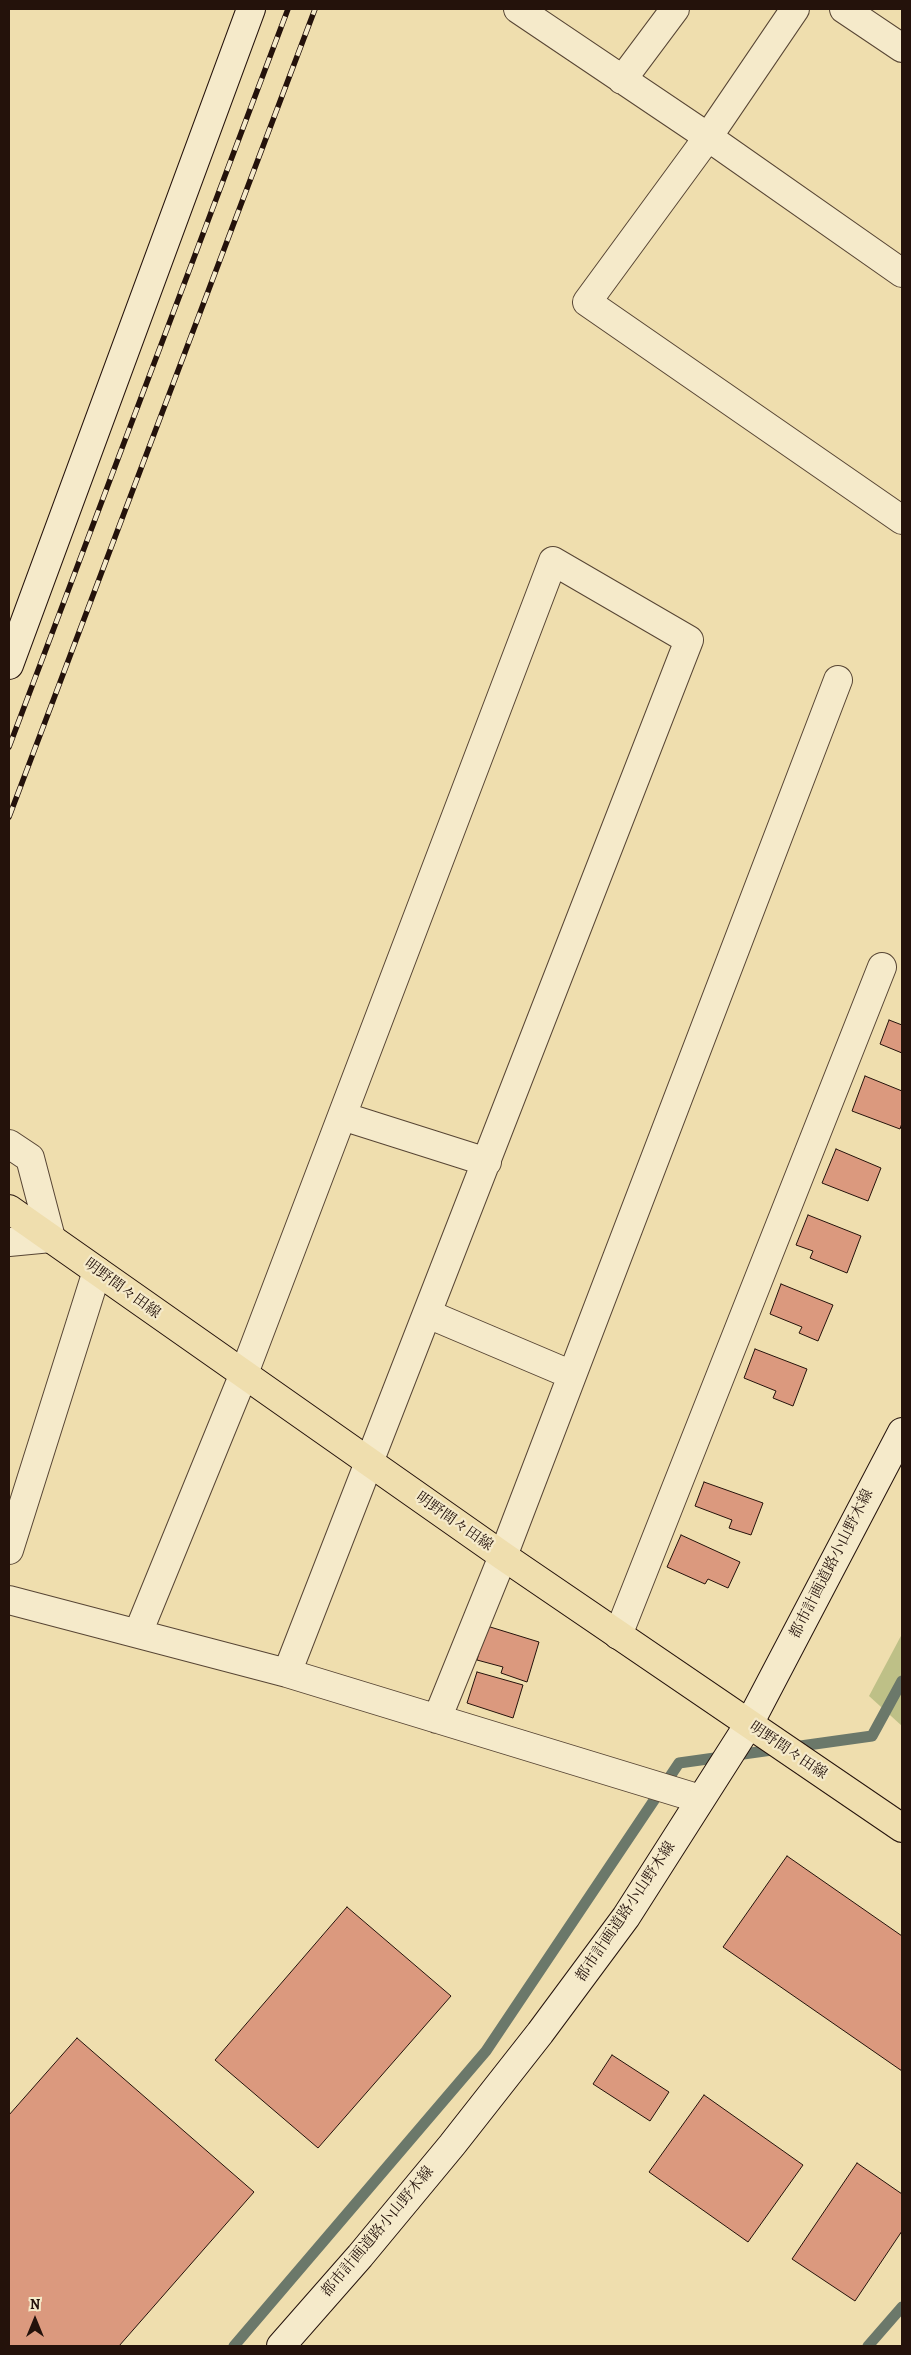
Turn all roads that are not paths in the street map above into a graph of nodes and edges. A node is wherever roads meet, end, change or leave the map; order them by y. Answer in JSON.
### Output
{"nodes":[{"id":1,"x":251,"y":9,"type":"edge"},
{"id":2,"x":518,"y":9,"type":"edge"},
{"id":3,"x":675,"y":9,"type":"edge"},
{"id":4,"x":795,"y":9,"type":"edge"},
{"id":5,"x":844,"y":9,"type":"edge"},
{"id":6,"x":902,"y":48,"type":"edge"},
{"id":7,"x":622,"y":80,"type":"junction"},
{"id":8,"x":708,"y":138,"type":"junction"},
{"id":9,"x":902,"y":274,"type":"edge"},
{"id":10,"x":902,"y":520,"type":"edge"},
{"id":11,"x":9,"y":665,"type":"edge"},
{"id":12,"x":838,"y":680,"type":"dead end"},
{"id":13,"x":882,"y":967,"type":"dead end"},
{"id":14,"x":342,"y":1116,"type":"junction"},
{"id":15,"x":9,"y":1144,"type":"edge"},
{"id":16,"x":487,"y":1162,"type":"junction"},
{"id":17,"x":9,"y":1209,"type":"edge"},
{"id":18,"x":52,"y":1238,"type":"junction"},
{"id":19,"x":9,"y":1242,"type":"edge"},
{"id":20,"x":97,"y":1271,"type":"junction"},
{"id":21,"x":428,"y":1314,"type":"junction"},
{"id":22,"x":572,"y":1375,"type":"junction"},
{"id":23,"x":243,"y":1376,"type":"junction"},
{"id":24,"x":902,"y":1432,"type":"edge"},
{"id":25,"x":370,"y":1462,"type":"junction"},
{"id":26,"x":9,"y":1550,"type":"edge"},
{"id":27,"x":503,"y":1556,"type":"junction"},
{"id":28,"x":9,"y":1600,"type":"edge"},
{"id":29,"x":138,"y":1632,"type":"junction"},
{"id":30,"x":618,"y":1635,"type":"junction"},
{"id":31,"x":287,"y":1674,"type":"junction"},
{"id":32,"x":437,"y":1719,"type":"junction"},
{"id":33,"x":749,"y":1724,"type":"junction"},
{"id":34,"x":700,"y":1800,"type":"junction"},
{"id":35,"x":902,"y":1828,"type":"edge"},
{"id":36,"x":281,"y":2346,"type":"edge"}],
"edges":[{"from":1,"to":11,"type":"street"},
{"from":2,"to":7,"type":"street"},
{"from":3,"to":7,"type":"street"},
{"from":4,"to":8,"type":"street"},
{"from":5,"to":6,"type":"street"},
{"from":7,"to":8,"type":"street"},
{"from":8,"to":9,"type":"street"},
{"from":8,"to":10,"type":"street"},
{"from":12,"to":22,"type":"street"},
{"from":13,"to":30,"type":"street"},
{"from":14,"to":16,"type":"street"},
{"from":14,"to":16,"type":"street"},
{"from":14,"to":23,"type":"street"},
{"from":15,"to":18,"type":"street"},
{"from":16,"to":21,"type":"street"},
{"from":17,"to":18,"type":"main road","name":"明野間々田線"},
{"from":18,"to":19,"type":"street"},
{"from":18,"to":20,"type":"main road","name":"明野間々田線"},
{"from":20,"to":23,"type":"main road","name":"明野間々田線"},
{"from":20,"to":26,"type":"street"},
{"from":21,"to":22,"type":"street"},
{"from":21,"to":25,"type":"street"},
{"from":22,"to":27,"type":"street"},
{"from":23,"to":25,"type":"main road","name":"明野間々田線"},
{"from":23,"to":29,"type":"street"},
{"from":24,"to":33,"type":"street","name":"都市計画道路小山野木線"},
{"from":25,"to":27,"type":"main road","name":"明野間々田線"},
{"from":25,"to":31,"type":"street"},
{"from":27,"to":30,"type":"main road","name":"明野間々田線"},
{"from":27,"to":32,"type":"street"},
{"from":28,"to":29,"type":"street"},
{"from":29,"to":31,"type":"street"},
{"from":30,"to":33,"type":"main road","name":"明野間々田線"},
{"from":31,"to":32,"type":"street"},
{"from":32,"to":34,"type":"street"},
{"from":33,"to":34,"type":"street","name":"都市計画道路小山野木線"},
{"from":33,"to":35,"type":"main road","name":"明野間々田線"},
{"from":34,"to":36,"type":"street","name":"都市計画道路小山野木線"}]}
